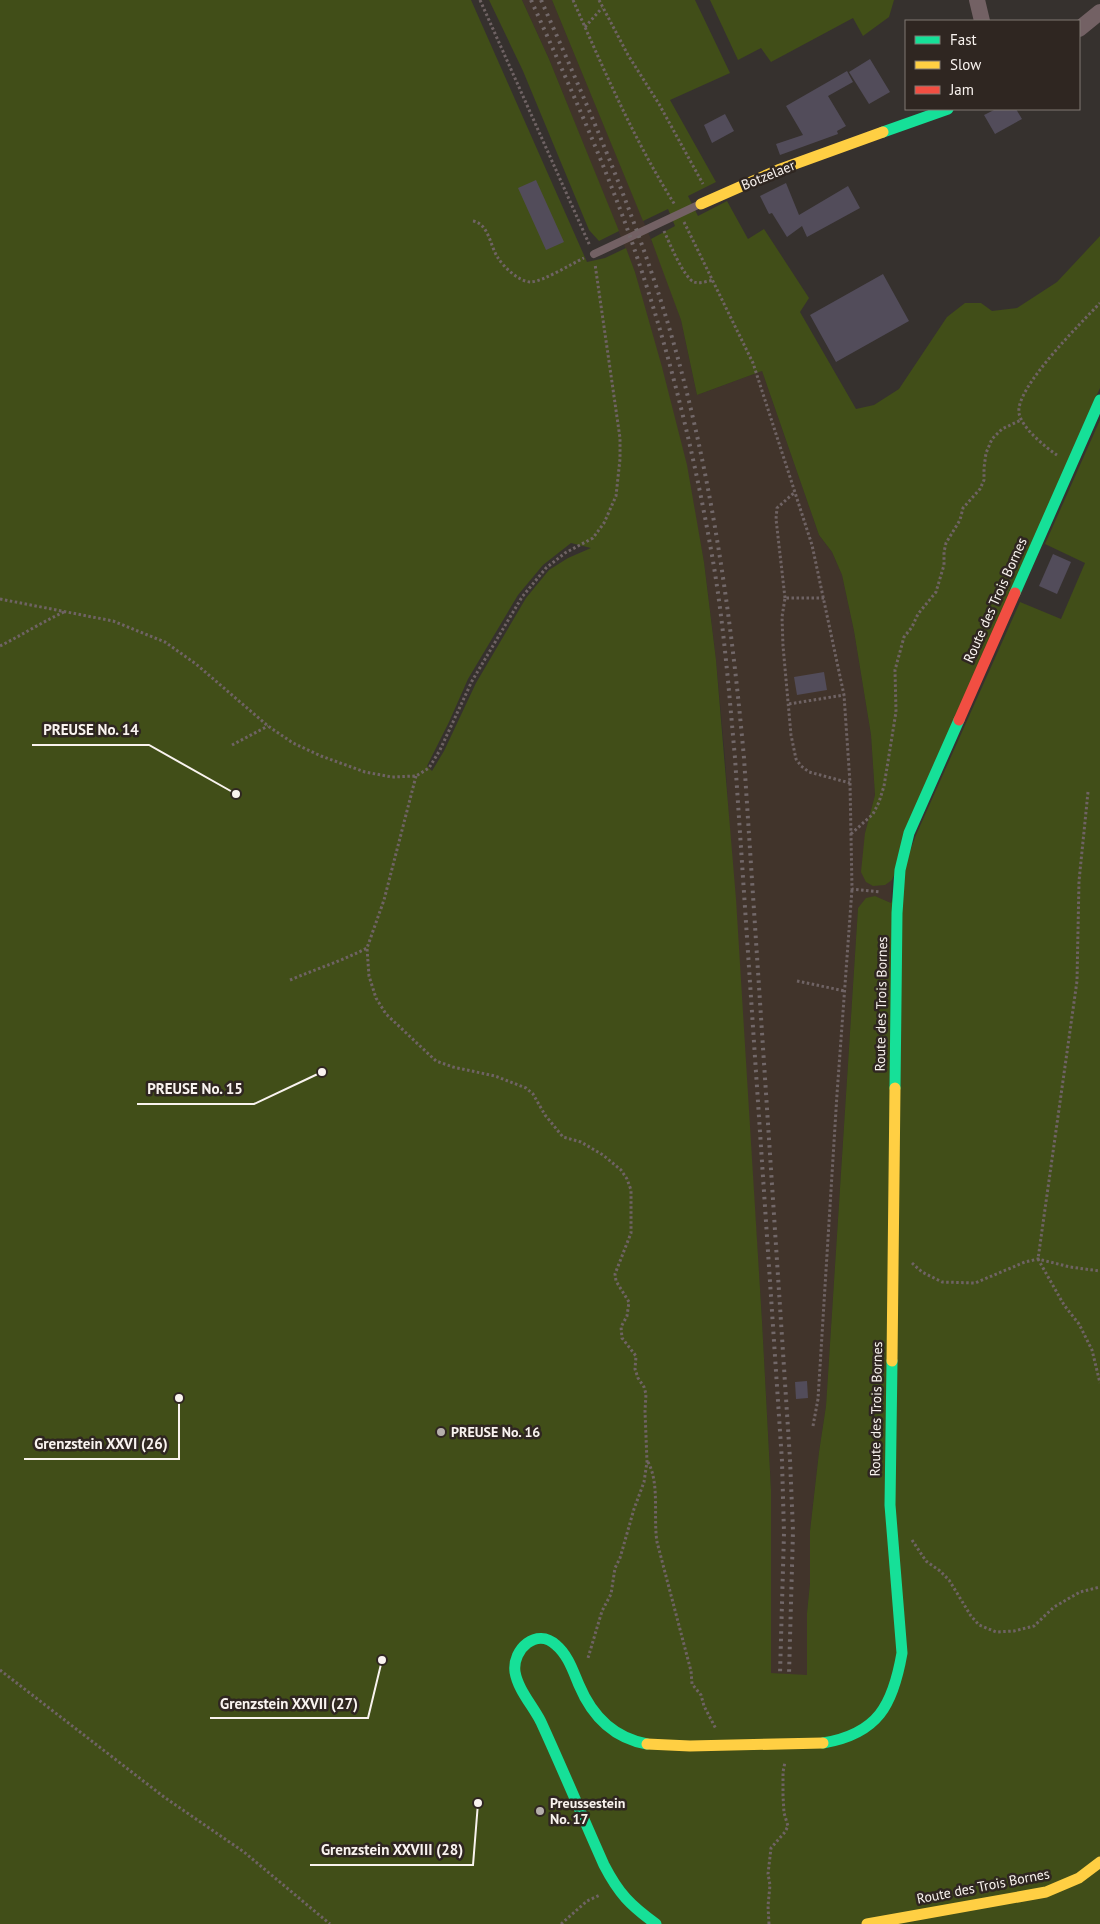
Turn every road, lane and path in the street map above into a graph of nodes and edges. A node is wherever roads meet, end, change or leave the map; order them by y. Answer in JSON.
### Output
{"nodes":[{"id":1,"x":480,"y":0,"type":"edge"},
{"id":2,"x":573,"y":0,"type":"edge"},
{"id":3,"x":599,"y":0,"type":"edge"},
{"id":4,"x":977,"y":0,"type":"edge"},
{"id":5,"x":602,"y":8,"type":"junction"},
{"id":6,"x":1100,"y":12,"type":"edge"},
{"id":7,"x":982,"y":20,"type":"edge"},
{"id":8,"x":585,"y":27,"type":"junction"},
{"id":9,"x":1080,"y":28,"type":"edge"},
{"id":10,"x":945,"y":110,"type":"edge"},
{"id":11,"x":706,"y":202,"type":"junction"},
{"id":12,"x":674,"y":204,"type":"dead end"},
{"id":13,"x":473,"y":221,"type":"dead end"},
{"id":14,"x":660,"y":224,"type":"junction"},
{"id":15,"x":687,"y":228,"type":"dead end"},
{"id":16,"x":594,"y":254,"type":"junction"},
{"id":17,"x":577,"y":261,"type":"dead end"},
{"id":18,"x":714,"y":280,"type":"junction"},
{"id":19,"x":1100,"y":302,"type":"edge"},
{"id":20,"x":1100,"y":400,"type":"edge"},
{"id":21,"x":1021,"y":420,"type":"junction"},
{"id":22,"x":1073,"y":464,"type":"junction"},
{"id":23,"x":794,"y":492,"type":"junction"},
{"id":24,"x":785,"y":598,"type":"junction"},
{"id":25,"x":824,"y":598,"type":"junction"},
{"id":26,"x":0,"y":599,"type":"edge"},
{"id":27,"x":64,"y":612,"type":"junction"},
{"id":28,"x":0,"y":646,"type":"edge"},
{"id":29,"x":844,"y":695,"type":"junction"},
{"id":30,"x":789,"y":704,"type":"junction"},
{"id":31,"x":268,"y":726,"type":"junction"},
{"id":32,"x":232,"y":745,"type":"dead end"},
{"id":33,"x":416,"y":776,"type":"junction"},
{"id":34,"x":850,"y":783,"type":"junction"},
{"id":35,"x":1088,"y":792,"type":"dead end"},
{"id":36,"x":851,"y":834,"type":"junction"},
{"id":37,"x":852,"y":889,"type":"junction"},
{"id":38,"x":898,"y":894,"type":"junction"},
{"id":39,"x":367,"y":948,"type":"junction"},
{"id":40,"x":290,"y":980,"type":"dead end"},
{"id":41,"x":798,"y":981,"type":"dead end"},
{"id":42,"x":845,"y":991,"type":"junction"},
{"id":43,"x":894,"y":1248,"type":"junction"},
{"id":44,"x":1038,"y":1259,"type":"junction"},
{"id":45,"x":1100,"y":1271,"type":"edge"},
{"id":46,"x":1100,"y":1383,"type":"edge"},
{"id":47,"x":813,"y":1426,"type":"dead end"},
{"id":48,"x":647,"y":1462,"type":"junction"},
{"id":49,"x":909,"y":1534,"type":"dead end"},
{"id":50,"x":1100,"y":1587,"type":"edge"},
{"id":51,"x":590,"y":1651,"type":"dead end"},
{"id":52,"x":0,"y":1670,"type":"edge"},
{"id":53,"x":714,"y":1732,"type":"dead end"},
{"id":54,"x":788,"y":1744,"type":"junction"},
{"id":55,"x":1100,"y":1862,"type":"edge"},
{"id":56,"x":617,"y":1887,"type":"junction"},
{"id":57,"x":330,"y":1924,"type":"edge"},
{"id":58,"x":561,"y":1924,"type":"edge"},
{"id":59,"x":656,"y":1924,"type":"edge"},
{"id":60,"x":769,"y":1924,"type":"edge"},
{"id":61,"x":867,"y":1924,"type":"edge"}],
"edges":[{"from":1,"to":16,"type":"path"},
{"from":2,"to":8,"type":"path"},
{"from":3,"to":5,"type":"path"},
{"from":4,"to":7,"type":"street"},
{"from":5,"to":8,"type":"path"},
{"from":5,"to":11,"type":"path"},
{"from":6,"to":9,"type":"street"},
{"from":8,"to":12,"type":"path"},
{"from":10,"to":11,"type":"street","name":"Botzelaer"},
{"from":11,"to":14,"type":"lane","name":"Botzelaer"},
{"from":13,"to":17,"type":"path"},
{"from":14,"to":16,"type":"lane","name":"Botzelaer"},
{"from":14,"to":18,"type":"path"},
{"from":15,"to":18,"type":"path"},
{"from":16,"to":33,"type":"path"},
{"from":18,"to":23,"type":"path"},
{"from":19,"to":21,"type":"path"},
{"from":20,"to":22,"type":"street","name":"Route des Trois Bornes"},
{"from":21,"to":22,"type":"path"},
{"from":21,"to":36,"type":"path"},
{"from":22,"to":38,"type":"street","name":"Route des Trois Bornes"},
{"from":23,"to":24,"type":"path"},
{"from":23,"to":25,"type":"path"},
{"from":24,"to":25,"type":"path"},
{"from":24,"to":30,"type":"path"},
{"from":25,"to":29,"type":"path"},
{"from":26,"to":27,"type":"path"},
{"from":27,"to":28,"type":"path"},
{"from":27,"to":31,"type":"path"},
{"from":29,"to":30,"type":"path"},
{"from":29,"to":34,"type":"path"},
{"from":30,"to":34,"type":"path"},
{"from":31,"to":32,"type":"path"},
{"from":31,"to":33,"type":"path"},
{"from":33,"to":39,"type":"path"},
{"from":34,"to":36,"type":"path"},
{"from":35,"to":44,"type":"path"},
{"from":36,"to":37,"type":"path"},
{"from":37,"to":38,"type":"path"},
{"from":37,"to":42,"type":"path"},
{"from":38,"to":43,"type":"street","name":"Route des Trois Bornes"},
{"from":39,"to":40,"type":"path"},
{"from":39,"to":48,"type":"path"},
{"from":41,"to":42,"type":"path"},
{"from":42,"to":47,"type":"path"},
{"from":43,"to":44,"type":"path"},
{"from":43,"to":54,"type":"street","name":"Route des Trois Bornes"},
{"from":44,"to":45,"type":"path"},
{"from":44,"to":46,"type":"path"},
{"from":48,"to":51,"type":"path"},
{"from":48,"to":53,"type":"path"},
{"from":49,"to":50,"type":"path"},
{"from":52,"to":57,"type":"path"},
{"from":54,"to":56,"type":"street","name":"Route des Trois Bornes"},
{"from":54,"to":60,"type":"path"},
{"from":55,"to":61,"type":"street","name":"Route des Trois Bornes"},
{"from":56,"to":58,"type":"path"},
{"from":56,"to":59,"type":"street","name":"Route des Trois Bornes"}]}
